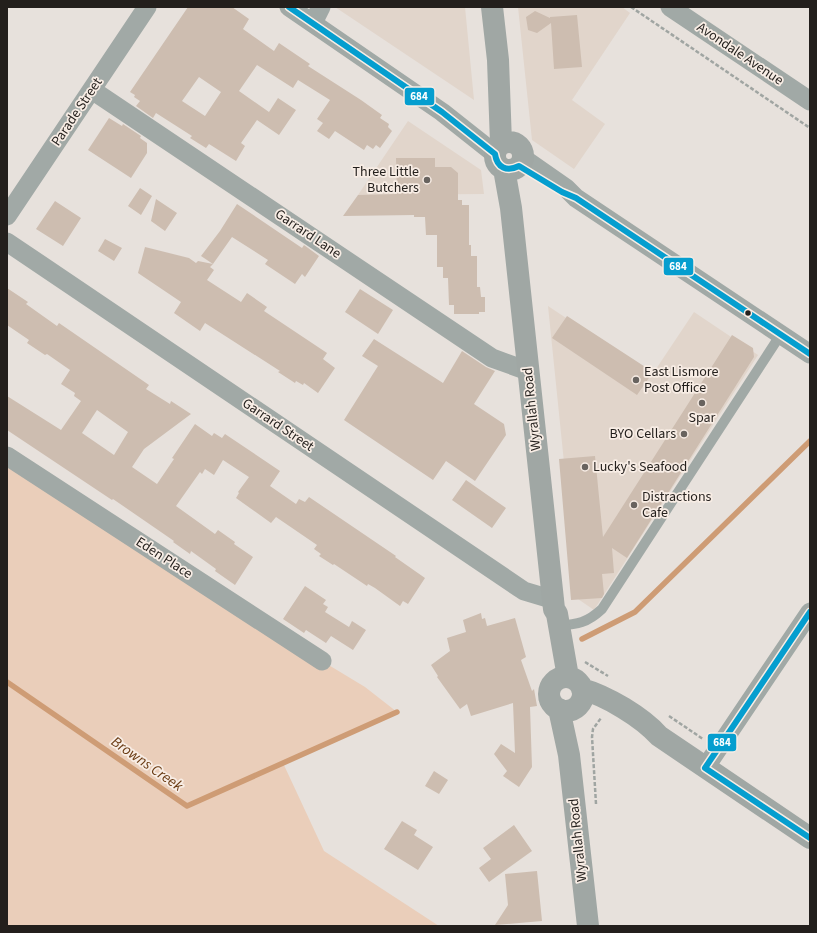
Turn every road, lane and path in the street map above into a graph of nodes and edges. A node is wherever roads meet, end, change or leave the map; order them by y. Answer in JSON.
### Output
{"nodes":[{"id":1,"x":147,"y":7,"type":"edge"},
{"id":2,"x":289,"y":7,"type":"edge"},
{"id":3,"x":492,"y":7,"type":"edge"},
{"id":4,"x":631,"y":7,"type":"edge"},
{"id":5,"x":670,"y":7,"type":"edge"},
{"id":6,"x":317,"y":15,"type":"edge"},
{"id":7,"x":92,"y":90,"type":"junction"},
{"id":8,"x":810,"y":101,"type":"edge"},
{"id":9,"x":810,"y":128,"type":"edge"},
{"id":10,"x":509,"y":156,"type":"junction"},
{"id":11,"x":7,"y":216,"type":"edge"},
{"id":12,"x":7,"y":242,"type":"edge"},
{"id":13,"x":781,"y":334,"type":"junction"},
{"id":14,"x":810,"y":354,"type":"edge"},
{"id":15,"x":528,"y":371,"type":"junction"},
{"id":16,"x":7,"y":456,"type":"edge"},
{"id":17,"x":555,"y":612,"type":"junction"},
{"id":18,"x":810,"y":612,"type":"edge"},
{"id":19,"x":322,"y":661,"type":"dead end"},
{"id":20,"x":568,"y":695,"type":"junction"},
{"id":21,"x":606,"y":711,"type":"junction"},
{"id":22,"x":659,"y":736,"type":"junction"},
{"id":23,"x":705,"y":768,"type":"junction"},
{"id":24,"x":596,"y":809,"type":"dead end"},
{"id":25,"x":810,"y":838,"type":"edge"},
{"id":26,"x":588,"y":926,"type":"edge"}],
"edges":[{"from":1,"to":7,"type":"street","name":"Parade Street"},
{"from":2,"to":6,"type":"street"},
{"from":3,"to":10,"type":"main road","name":"Wyrallah Road"},
{"from":4,"to":9,"type":"path"},
{"from":5,"to":8,"type":"street","name":"Avondale Avenue"},
{"from":6,"to":10,"type":"street"},
{"from":7,"to":11,"type":"street","name":"Parade Street"},
{"from":7,"to":15,"type":"street","name":"Garrard Lane"},
{"from":10,"to":13,"type":"street"},
{"from":10,"to":15,"type":"main road","name":"Wyrallah Road"},
{"from":12,"to":17,"type":"street","name":"Garrard Street"},
{"from":13,"to":14,"type":"street"},
{"from":13,"to":17,"type":"lane"},
{"from":15,"to":17,"type":"main road","name":"Wyrallah Road"},
{"from":16,"to":19,"type":"street","name":"Eden Place"},
{"from":17,"to":20,"type":"main road","name":"Wyrallah Road"},
{"from":18,"to":23,"type":"street"},
{"from":20,"to":21,"type":"main road"},
{"from":20,"to":22,"type":"main road"},
{"from":20,"to":26,"type":"main road","name":"Wyrallah Road"},
{"from":21,"to":22,"type":"main road"},
{"from":21,"to":24,"type":"path"},
{"from":22,"to":23,"type":"main road"},
{"from":23,"to":25,"type":"main road"}]}
